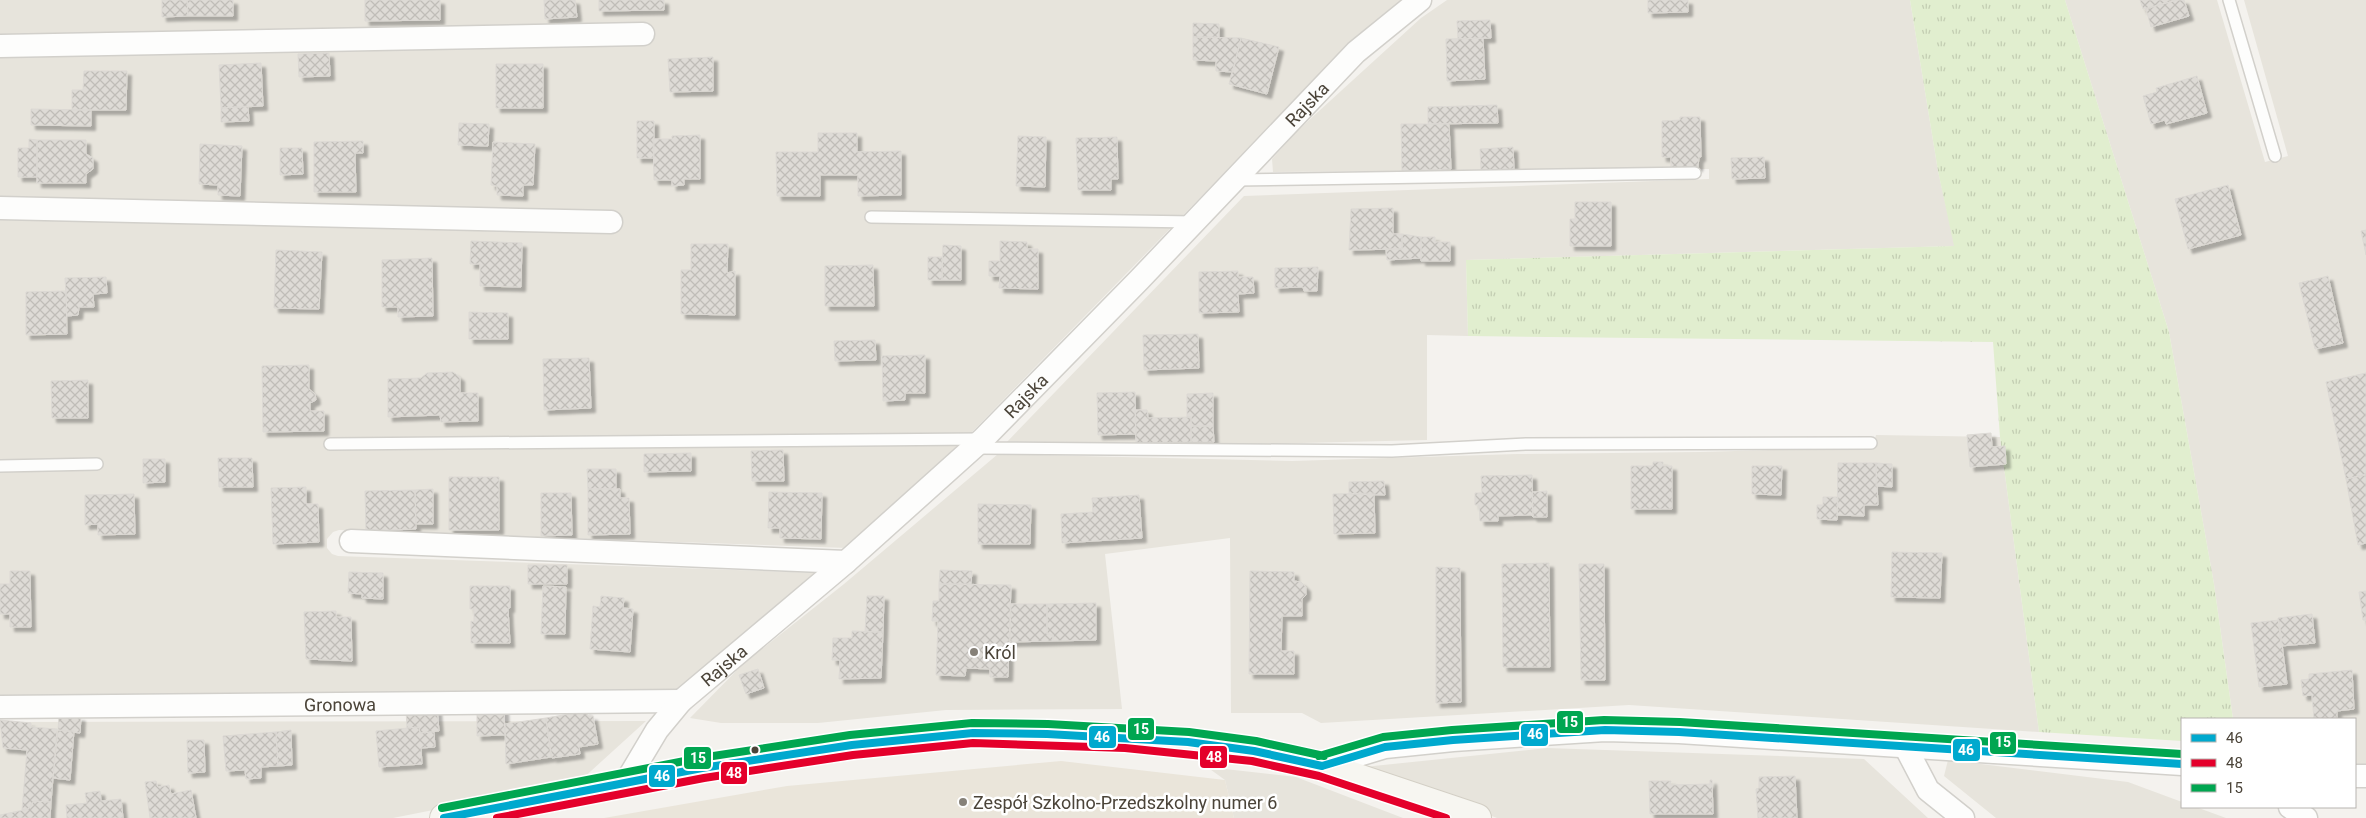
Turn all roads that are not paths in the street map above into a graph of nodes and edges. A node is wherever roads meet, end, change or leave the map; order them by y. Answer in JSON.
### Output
{"nodes":[{"id":1,"x":1420,"y":0,"type":"edge"},
{"id":2,"x":2229,"y":0,"type":"edge"},
{"id":3,"x":643,"y":34,"type":"dead end"},
{"id":4,"x":0,"y":46,"type":"edge"},
{"id":5,"x":2275,"y":156,"type":"dead end"},
{"id":6,"x":1695,"y":174,"type":"dead end"},
{"id":7,"x":1234,"y":180,"type":"junction"},
{"id":8,"x":0,"y":208,"type":"edge"},
{"id":9,"x":871,"y":218,"type":"dead end"},
{"id":10,"x":611,"y":222,"type":"dead end"},
{"id":11,"x":1194,"y":222,"type":"junction"},
{"id":12,"x":1871,"y":443,"type":"dead end"},
{"id":13,"x":330,"y":444,"type":"dead end"},
{"id":14,"x":978,"y":444,"type":"junction"},
{"id":15,"x":97,"y":464,"type":"dead end"},
{"id":16,"x":0,"y":466,"type":"edge"},
{"id":17,"x":352,"y":541,"type":"dead end"},
{"id":18,"x":846,"y":562,"type":"junction"},
{"id":19,"x":681,"y":702,"type":"junction"},
{"id":20,"x":0,"y":707,"type":"edge"},
{"id":21,"x":1905,"y":746,"type":"junction"},
{"id":22,"x":2181,"y":764,"type":"edge"},
{"id":23,"x":1322,"y":766,"type":"junction"},
{"id":24,"x":626,"y":782,"type":"junction"},
{"id":25,"x":2291,"y":808,"type":"edge"},
{"id":26,"x":444,"y":818,"type":"edge"},
{"id":27,"x":1477,"y":818,"type":"edge"},
{"id":28,"x":1963,"y":818,"type":"edge"},
{"id":29,"x":2306,"y":818,"type":"edge"}],
"edges":[{"from":1,"to":7,"type":"street","name":"Rajska"},
{"from":2,"to":5,"type":"lane"},
{"from":3,"to":4,"type":"street"},
{"from":6,"to":7,"type":"lane"},
{"from":7,"to":11,"type":"street","name":"Rajska"},
{"from":8,"to":10,"type":"street"},
{"from":9,"to":11,"type":"lane"},
{"from":11,"to":14,"type":"street","name":"Rajska"},
{"from":12,"to":14,"type":"lane"},
{"from":13,"to":14,"type":"lane"},
{"from":14,"to":18,"type":"street","name":"Rajska"},
{"from":15,"to":16,"type":"lane"},
{"from":17,"to":18,"type":"street"},
{"from":18,"to":19,"type":"street","name":"Rajska"},
{"from":19,"to":20,"type":"street","name":"Gronowa"},
{"from":19,"to":24,"type":"street","name":"Rajska"},
{"from":21,"to":22,"type":"street"},
{"from":21,"to":23,"type":"street"},
{"from":21,"to":28,"type":"street"},
{"from":23,"to":24,"type":"street"},
{"from":23,"to":27,"type":"street"},
{"from":24,"to":26,"type":"street"},
{"from":25,"to":29,"type":"street"}]}
